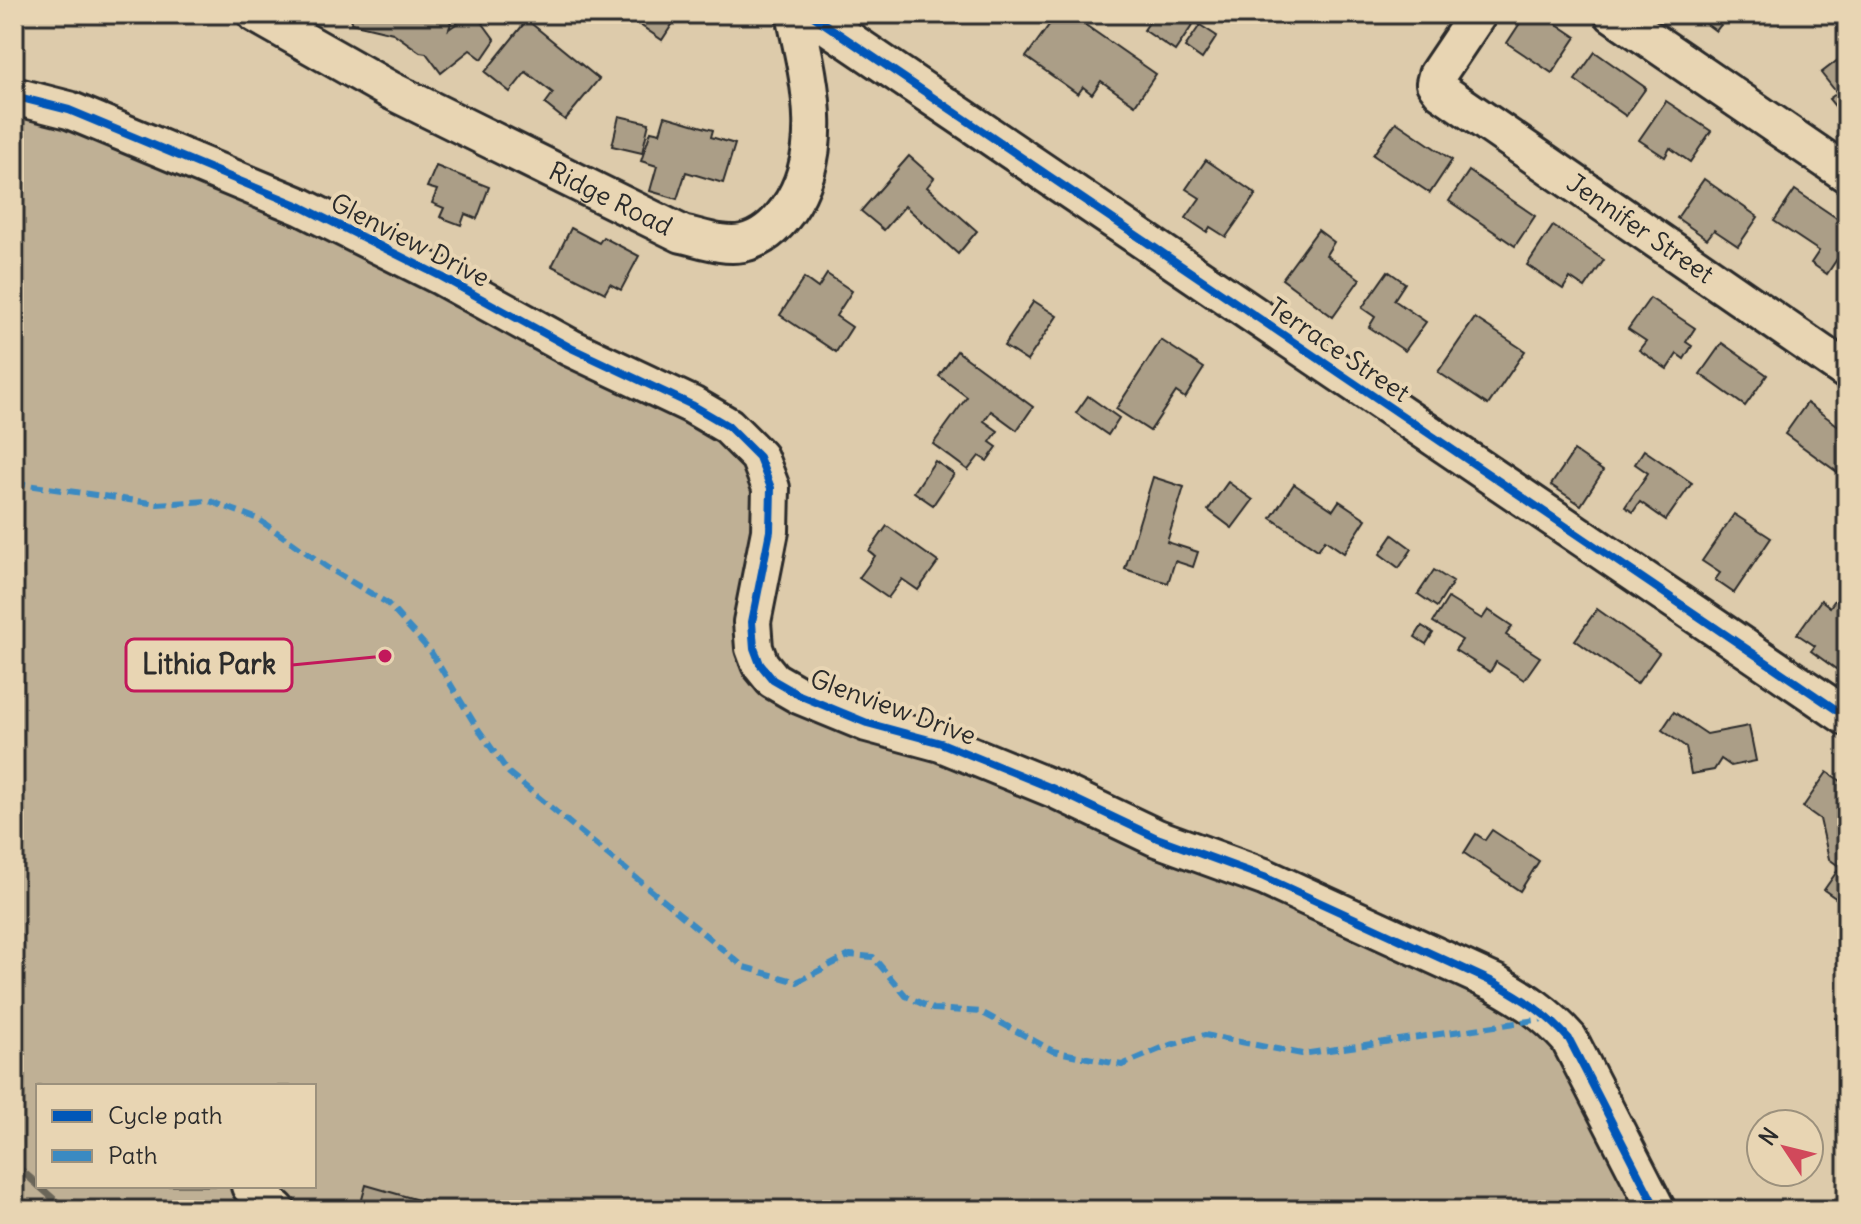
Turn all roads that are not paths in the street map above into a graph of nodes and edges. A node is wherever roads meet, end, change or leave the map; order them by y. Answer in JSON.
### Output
{"nodes":[{"id":1,"x":256,"y":14,"type":"edge"},
{"id":2,"x":795,"y":14,"type":"edge"},
{"id":3,"x":810,"y":14,"type":"edge"},
{"id":4,"x":1478,"y":14,"type":"edge"},
{"id":5,"x":1613,"y":14,"type":"edge"},
{"id":6,"x":14,"y":96,"type":"edge"},
{"id":7,"x":1847,"y":174,"type":"edge"},
{"id":8,"x":1847,"y":371,"type":"edge"},
{"id":9,"x":1847,"y":717,"type":"edge"},
{"id":10,"x":252,"y":1188,"type":"edge"},
{"id":11,"x":277,"y":1210,"type":"edge"},
{"id":12,"x":1657,"y":1210,"type":"edge"}],
"edges":[{"from":1,"to":2,"type":"street","name":"Ridge Road"},
{"from":3,"to":9,"type":"street","name":"Terrace Street"},
{"from":4,"to":8,"type":"street","name":"Jennifer Street"},
{"from":5,"to":7,"type":"street"},
{"from":6,"to":12,"type":"street","name":"Glenview Drive"},
{"from":10,"to":11,"type":"street"}]}
